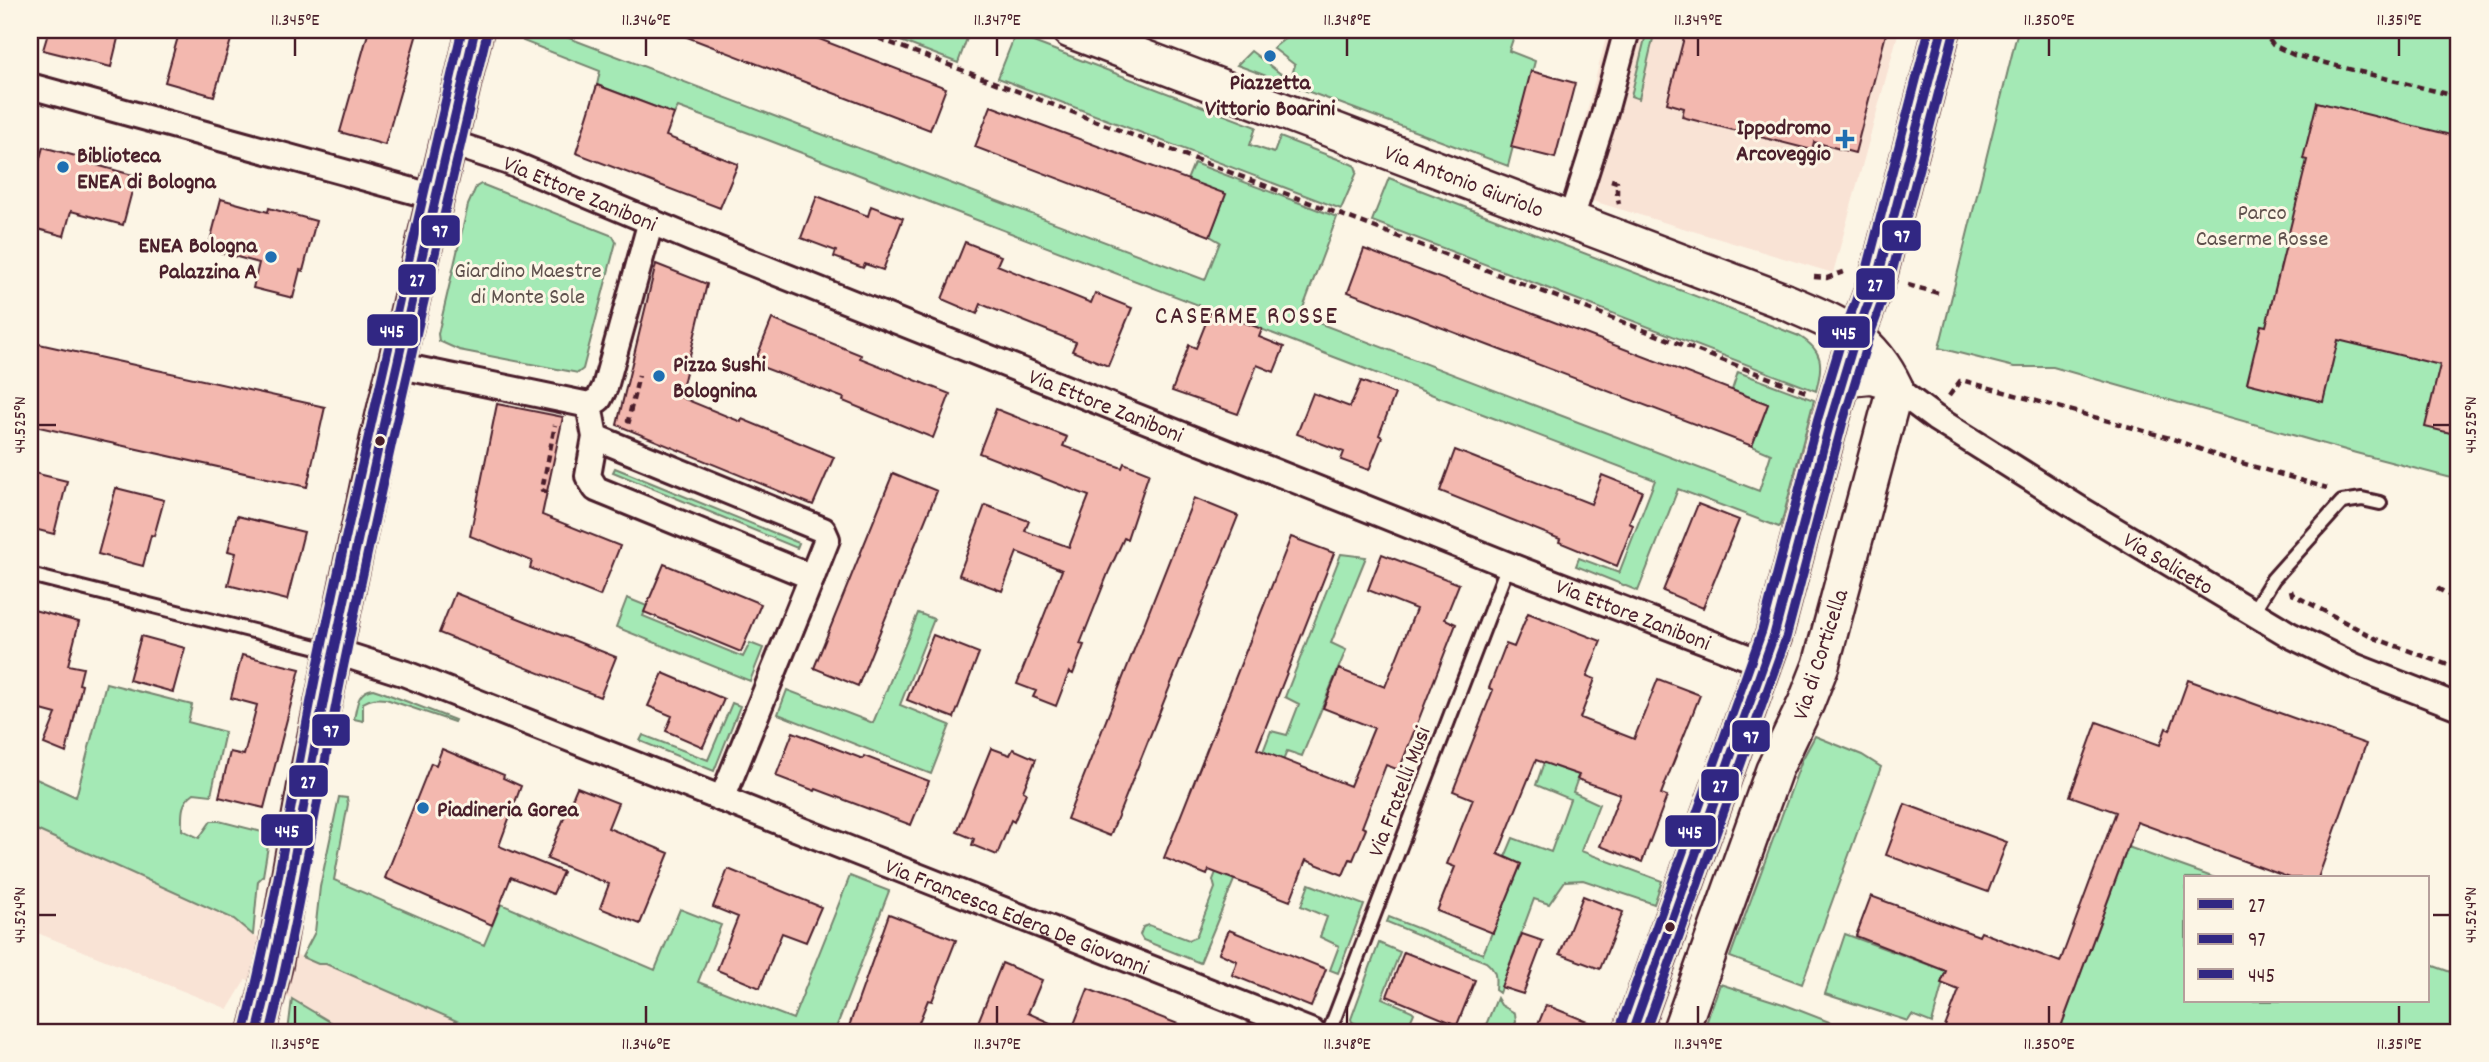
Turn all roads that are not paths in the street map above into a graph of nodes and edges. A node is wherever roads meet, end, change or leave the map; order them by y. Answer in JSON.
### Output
{"nodes":[{"id":1,"x":475,"y":30,"type":"edge"},
{"id":2,"x":1070,"y":30,"type":"edge"},
{"id":3,"x":1627,"y":30,"type":"edge"},
{"id":4,"x":1942,"y":30,"type":"edge"},
{"id":5,"x":30,"y":86,"type":"edge"},
{"id":6,"x":448,"y":142,"type":"junction"},
{"id":7,"x":435,"y":197,"type":"junction"},
{"id":8,"x":1571,"y":219,"type":"junction"},
{"id":9,"x":651,"y":221,"type":"junction"},
{"id":10,"x":1856,"y":336,"type":"junction"},
{"id":11,"x":396,"y":365,"type":"junction"},
{"id":12,"x":1841,"y":384,"type":"junction"},
{"id":13,"x":1895,"y":388,"type":"junction"},
{"id":14,"x":589,"y":405,"type":"junction"},
{"id":15,"x":595,"y":437,"type":"junction"},
{"id":16,"x":2380,"y":503,"type":"dead end"},
{"id":17,"x":1508,"y":565,"type":"junction"},
{"id":18,"x":30,"y":575,"type":"edge"},
{"id":19,"x":811,"y":577,"type":"junction"},
{"id":20,"x":2252,"y":613,"type":"junction"},
{"id":21,"x":334,"y":651,"type":"junction"},
{"id":22,"x":1765,"y":664,"type":"junction"},
{"id":23,"x":2459,"y":707,"type":"edge"},
{"id":24,"x":722,"y":799,"type":"junction"},
{"id":25,"x":257,"y":1032,"type":"edge"},
{"id":26,"x":1312,"y":1032,"type":"edge"},
{"id":27,"x":1328,"y":1032,"type":"edge"},
{"id":28,"x":1632,"y":1032,"type":"edge"},
{"id":29,"x":1680,"y":1032,"type":"edge"}],
"edges":[{"from":1,"to":6,"type":"street"},
{"from":2,"to":8,"type":"street","name":"Via Antonio Giuriolo"},
{"from":3,"to":8,"type":"street"},
{"from":4,"to":10,"type":"street"},
{"from":5,"to":7,"type":"street"},
{"from":6,"to":7,"type":"street"},
{"from":6,"to":9,"type":"street","name":"Via Ettore Zaniboni"},
{"from":7,"to":11,"type":"street"},
{"from":8,"to":10,"type":"street","name":"Via Antonio Giuriolo"},
{"from":9,"to":14,"type":"street"},
{"from":9,"to":17,"type":"street","name":"Via Ettore Zaniboni"},
{"from":10,"to":12,"type":"street"},
{"from":10,"to":13,"type":"street"},
{"from":11,"to":14,"type":"street"},
{"from":11,"to":21,"type":"street"},
{"from":12,"to":13,"type":"street"},
{"from":12,"to":22,"type":"street"},
{"from":13,"to":20,"type":"street","name":"Via Saliceto"},
{"from":13,"to":29,"type":"street","name":"Via di Corticella"},
{"from":14,"to":15,"type":"street"},
{"from":15,"to":19,"type":"street"},
{"from":15,"to":19,"type":"street"},
{"from":16,"to":20,"type":"lane"},
{"from":17,"to":22,"type":"street","name":"Via Ettore Zaniboni"},
{"from":17,"to":27,"type":"lane","name":"Via Fratelli Musi"},
{"from":18,"to":21,"type":"lane"},
{"from":19,"to":24,"type":"street"},
{"from":20,"to":23,"type":"street","name":"Via Saliceto"},
{"from":21,"to":24,"type":"street","name":"Via Francesca Edera De Giovanni"},
{"from":21,"to":25,"type":"street"},
{"from":22,"to":28,"type":"street"},
{"from":24,"to":26,"type":"street","name":"Via Francesca Edera De Giovanni"}]}
